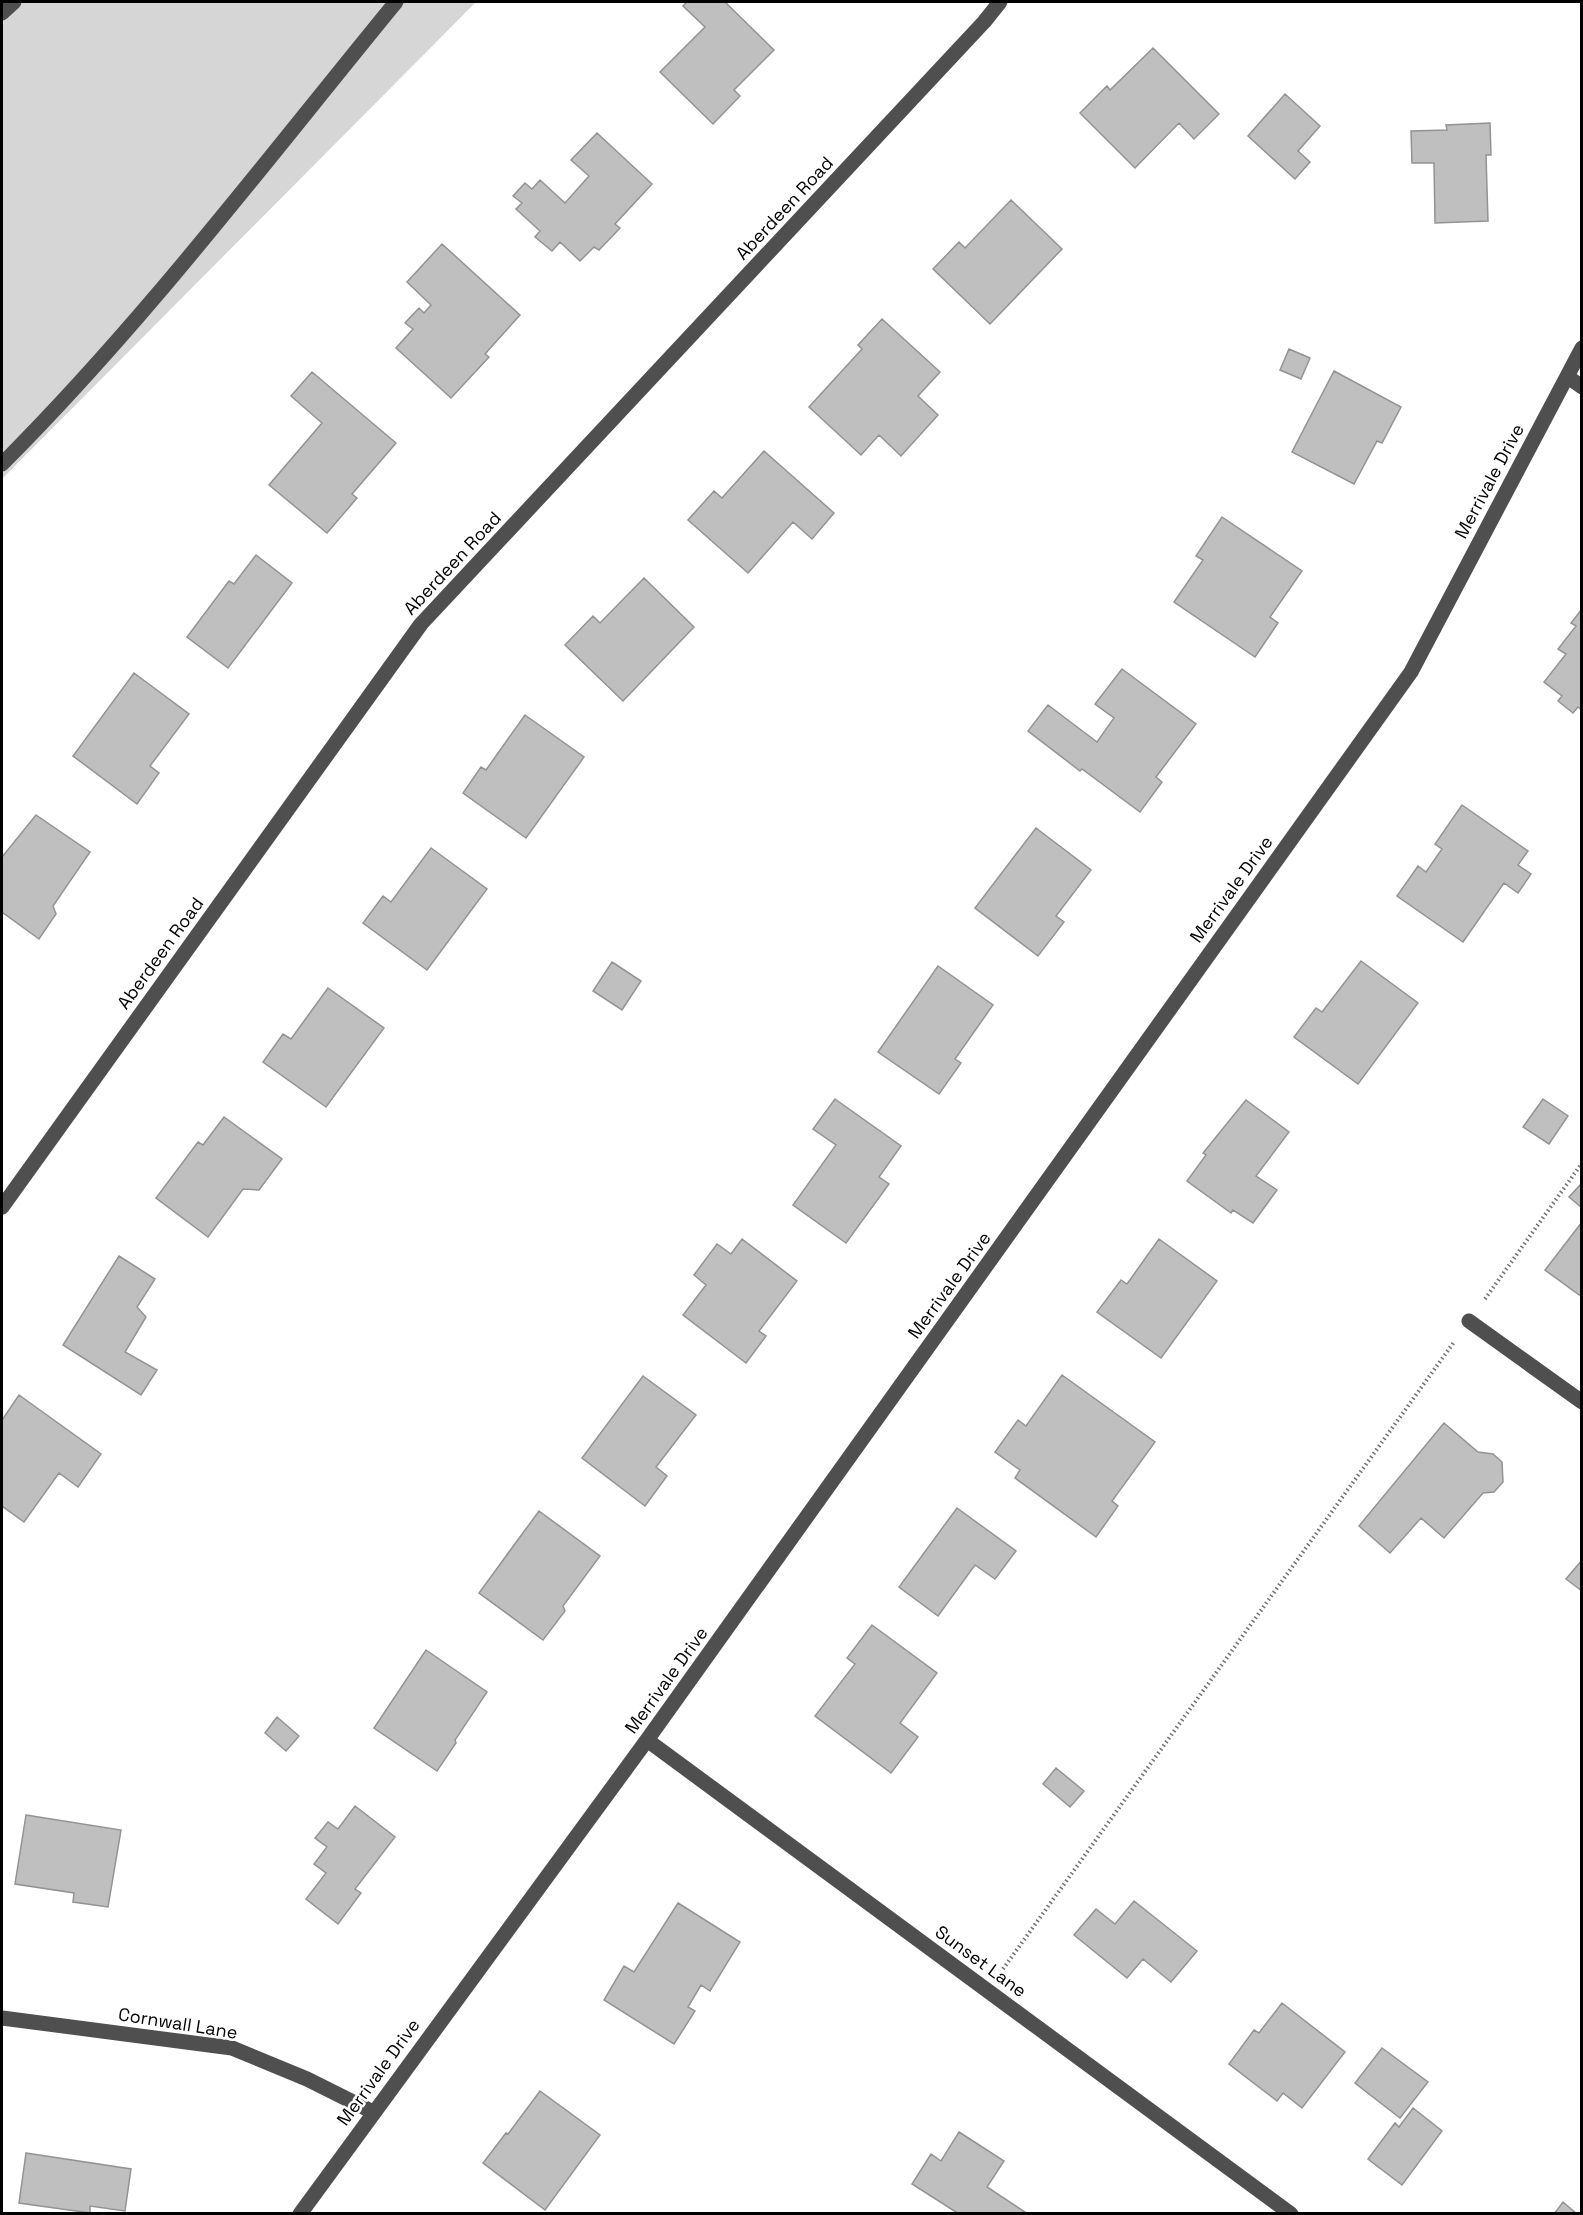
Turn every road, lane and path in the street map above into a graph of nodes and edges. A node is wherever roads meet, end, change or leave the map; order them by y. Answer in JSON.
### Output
{"nodes":[{"id":1,"x":14,"y":2,"type":"edge"},
{"id":2,"x":396,"y":2,"type":"edge"},
{"id":3,"x":1000,"y":2,"type":"edge"},
{"id":4,"x":2,"y":13,"type":"edge"},
{"id":5,"x":1581,"y":348,"type":"edge"},
{"id":6,"x":1568,"y":377,"type":"junction"},
{"id":7,"x":1581,"y":387,"type":"edge"},
{"id":8,"x":2,"y":464,"type":"edge"},
{"id":9,"x":1581,"y":1163,"type":"edge"},
{"id":10,"x":2,"y":1207,"type":"edge"},
{"id":11,"x":1469,"y":1321,"type":"junction"},
{"id":12,"x":1581,"y":1402,"type":"edge"},
{"id":13,"x":647,"y":1740,"type":"junction"},
{"id":14,"x":987,"y":1990,"type":"junction"},
{"id":15,"x":2,"y":2018,"type":"edge"},
{"id":16,"x":373,"y":2112,"type":"junction"},
{"id":17,"x":300,"y":2214,"type":"edge"},
{"id":18,"x":1291,"y":2214,"type":"edge"}],
"edges":[{"from":1,"to":4,"type":"street"},
{"from":2,"to":8,"type":"street"},
{"from":3,"to":10,"type":"street","name":"Aberdeen Road"},
{"from":5,"to":6,"type":"street","name":"Merrivale Drive"},
{"from":6,"to":7,"type":"street"},
{"from":6,"to":13,"type":"street","name":"Merrivale Drive"},
{"from":9,"to":11,"type":"path"},
{"from":11,"to":12,"type":"street"},
{"from":11,"to":14,"type":"path"},
{"from":13,"to":14,"type":"street","name":"Sunset Lane"},
{"from":13,"to":16,"type":"street","name":"Merrivale Drive"},
{"from":14,"to":18,"type":"street","name":"Sunset Lane"},
{"from":15,"to":16,"type":"street","name":"Cornwall Lane"},
{"from":16,"to":17,"type":"street","name":"Merrivale Drive"}]}
